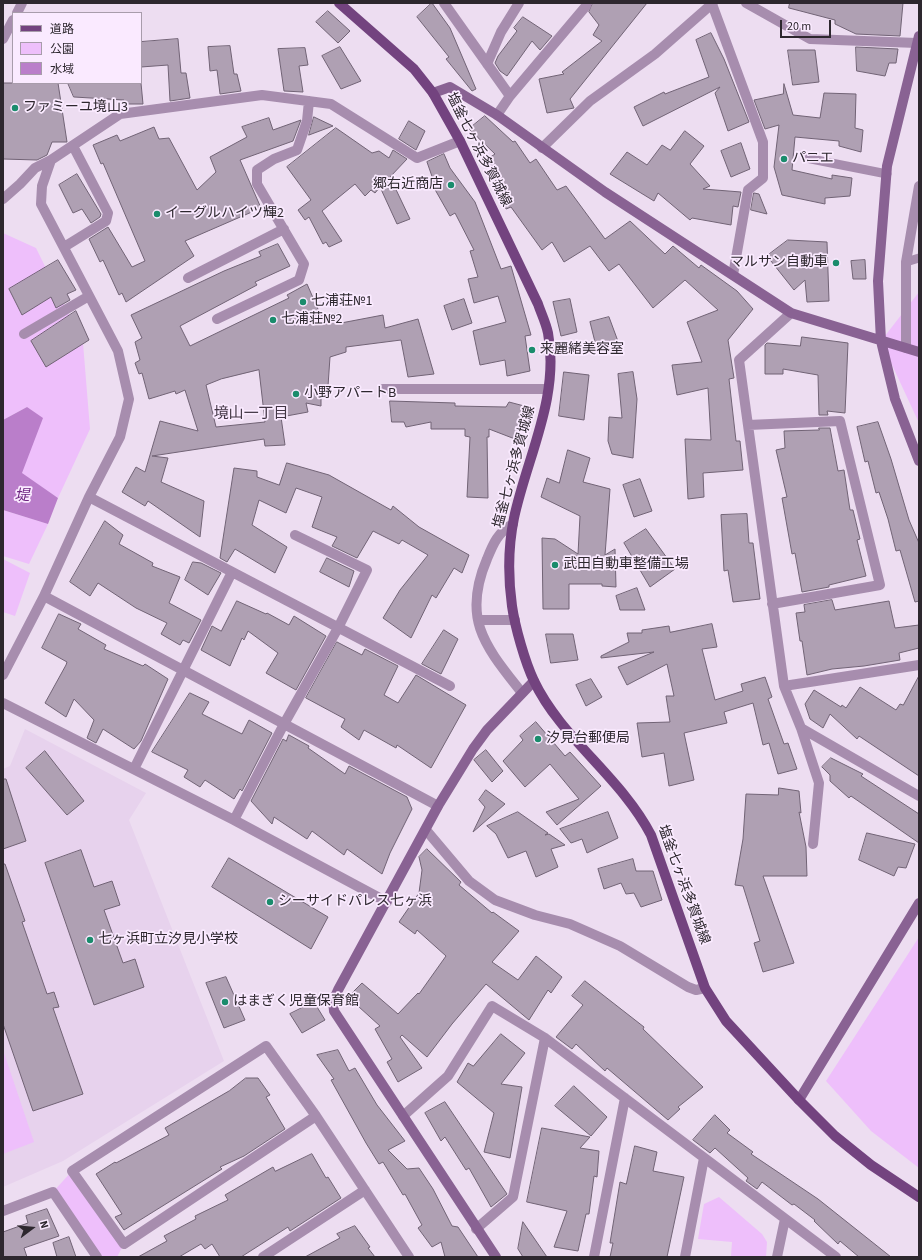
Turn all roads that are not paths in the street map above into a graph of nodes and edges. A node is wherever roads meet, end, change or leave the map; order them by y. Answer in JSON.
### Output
{"nodes":[{"id":1,"x":22,"y":3,"type":"edge"},
{"id":2,"x":339,"y":3,"type":"edge"},
{"id":3,"x":444,"y":3,"type":"edge"},
{"id":4,"x":519,"y":3,"type":"edge"},
{"id":5,"x":587,"y":3,"type":"edge"},
{"id":6,"x":712,"y":3,"type":"edge"},
{"id":7,"x":746,"y":3,"type":"edge"},
{"id":8,"x":18,"y":12,"type":"edge"},
{"id":9,"x":12,"y":22,"type":"edge"},
{"id":10,"x":3,"y":39,"type":"edge"},
{"id":11,"x":918,"y":39,"type":"edge"},
{"id":12,"x":487,"y":64,"type":"junction"},
{"id":13,"x":433,"y":93,"type":"junction"},
{"id":14,"x":510,"y":96,"type":"junction"},
{"id":15,"x":309,"y":101,"type":"junction"},
{"id":16,"x":497,"y":115,"type":"junction"},
{"id":17,"x":460,"y":141,"type":"junction"},
{"id":18,"x":73,"y":146,"type":"junction"},
{"id":19,"x":542,"y":148,"type":"junction"},
{"id":20,"x":806,"y":158,"type":"dead end"},
{"id":21,"x":51,"y":160,"type":"junction"},
{"id":22,"x":887,"y":174,"type":"junction"},
{"id":23,"x":919,"y":186,"type":"edge"},
{"id":24,"x":3,"y":199,"type":"edge"},
{"id":25,"x":284,"y":229,"type":"junction"},
{"id":26,"x":64,"y":247,"type":"junction"},
{"id":27,"x":919,"y":258,"type":"edge"},
{"id":28,"x":906,"y":262,"type":"junction"},
{"id":29,"x":733,"y":276,"type":"junction"},
{"id":30,"x":188,"y":278,"type":"dead end"},
{"id":31,"x":89,"y":296,"type":"junction"},
{"id":32,"x":791,"y":313,"type":"junction"},
{"id":33,"x":217,"y":319,"type":"dead end"},
{"id":34,"x":24,"y":334,"type":"dead end"},
{"id":35,"x":881,"y":341,"type":"junction"},
{"id":36,"x":906,"y":348,"type":"junction"},
{"id":37,"x":919,"y":352,"type":"edge"},
{"id":38,"x":383,"y":389,"type":"dead end"},
{"id":39,"x":548,"y":389,"type":"junction"},
{"id":40,"x":748,"y":425,"type":"junction"},
{"id":41,"x":919,"y":461,"type":"edge"},
{"id":42,"x":89,"y":497,"type":"junction"},
{"id":43,"x":513,"y":524,"type":"junction"},
{"id":44,"x":296,"y":535,"type":"dead end"},
{"id":45,"x":232,"y":572,"type":"junction"},
{"id":46,"x":44,"y":596,"type":"junction"},
{"id":47,"x":772,"y":604,"type":"junction"},
{"id":48,"x":478,"y":620,"type":"junction"},
{"id":49,"x":515,"y":620,"type":"junction"},
{"id":50,"x":338,"y":628,"type":"junction"},
{"id":51,"x":919,"y":665,"type":"edge"},
{"id":52,"x":182,"y":671,"type":"junction"},
{"id":53,"x":3,"y":675,"type":"edge"},
{"id":54,"x":534,"y":681,"type":"junction"},
{"id":55,"x":450,"y":686,"type":"dead end"},
{"id":56,"x":784,"y":686,"type":"junction"},
{"id":57,"x":522,"y":693,"type":"junction"},
{"id":58,"x":3,"y":703,"type":"edge"},
{"id":59,"x":284,"y":724,"type":"junction"},
{"id":60,"x":801,"y":728,"type":"junction"},
{"id":61,"x":134,"y":769,"type":"junction"},
{"id":62,"x":919,"y":796,"type":"edge"},
{"id":63,"x":438,"y":806,"type":"junction"},
{"id":64,"x":234,"y":820,"type":"junction"},
{"id":65,"x":426,"y":830,"type":"junction"},
{"id":66,"x":813,"y":844,"type":"dead end"},
{"id":67,"x":387,"y":902,"type":"junction"},
{"id":68,"x":919,"y":903,"type":"edge"},
{"id":69,"x":705,"y":988,"type":"junction"},
{"id":70,"x":545,"y":1038,"type":"junction"},
{"id":71,"x":624,"y":1098,"type":"junction"},
{"id":72,"x":799,"y":1100,"type":"junction"},
{"id":73,"x":316,"y":1116,"type":"junction"},
{"id":74,"x":403,"y":1116,"type":"junction"},
{"id":75,"x":704,"y":1158,"type":"junction"},
{"id":76,"x":365,"y":1190,"type":"junction"},
{"id":77,"x":919,"y":1197,"type":"edge"},
{"id":78,"x":3,"y":1210,"type":"edge"},
{"id":79,"x":785,"y":1219,"type":"junction"},
{"id":80,"x":476,"y":1229,"type":"junction"},
{"id":81,"x":96,"y":1257,"type":"edge"},
{"id":82,"x":263,"y":1257,"type":"edge"},
{"id":83,"x":409,"y":1257,"type":"edge"},
{"id":84,"x":496,"y":1257,"type":"edge"},
{"id":85,"x":594,"y":1257,"type":"edge"},
{"id":86,"x":685,"y":1257,"type":"edge"},
{"id":87,"x":777,"y":1257,"type":"edge"},
{"id":88,"x":836,"y":1257,"type":"edge"}],
"edges":[{"from":1,"to":8,"type":"street"},
{"from":2,"to":13,"type":"main road","name":"塩釜七ヶ浜多賀城線"},
{"from":3,"to":12,"type":"street"},
{"from":4,"to":12,"type":"street"},
{"from":5,"to":14,"type":"street"},
{"from":6,"to":19,"type":"street"},
{"from":6,"to":29,"type":"street"},
{"from":7,"to":11,"type":"street"},
{"from":9,"to":10,"type":"street"},
{"from":11,"to":22,"type":"street"},
{"from":12,"to":14,"type":"street"},
{"from":13,"to":16,"type":"street"},
{"from":13,"to":17,"type":"main road","name":"塩釜七ヶ浜多賀城線"},
{"from":14,"to":16,"type":"street"},
{"from":15,"to":17,"type":"street"},
{"from":15,"to":18,"type":"street"},
{"from":15,"to":25,"type":"street"},
{"from":16,"to":19,"type":"street"},
{"from":17,"to":39,"type":"main road","name":"塩釜七ヶ浜多賀城線"},
{"from":18,"to":21,"type":"street"},
{"from":18,"to":26,"type":"street"},
{"from":19,"to":29,"type":"street"},
{"from":20,"to":22,"type":"lane"},
{"from":21,"to":24,"type":"street"},
{"from":21,"to":26,"type":"street"},
{"from":22,"to":35,"type":"street"},
{"from":23,"to":28,"type":"street"},
{"from":25,"to":30,"type":"street"},
{"from":25,"to":33,"type":"street"},
{"from":26,"to":31,"type":"street"},
{"from":27,"to":28,"type":"lane"},
{"from":28,"to":36,"type":"street"},
{"from":29,"to":32,"type":"street"},
{"from":31,"to":34,"type":"street"},
{"from":31,"to":42,"type":"street"},
{"from":32,"to":35,"type":"street"},
{"from":32,"to":40,"type":"street"},
{"from":35,"to":36,"type":"street"},
{"from":35,"to":41,"type":"street"},
{"from":36,"to":37,"type":"street"},
{"from":38,"to":39,"type":"street"},
{"from":39,"to":43,"type":"main road","name":"塩釜七ヶ浜多賀城線"},
{"from":40,"to":47,"type":"street"},
{"from":40,"to":47,"type":"street"},
{"from":42,"to":45,"type":"street"},
{"from":42,"to":46,"type":"street"},
{"from":43,"to":48,"type":"street"},
{"from":43,"to":49,"type":"main road","name":"塩釜七ヶ浜多賀城線"},
{"from":44,"to":50,"type":"street"},
{"from":45,"to":50,"type":"street"},
{"from":45,"to":52,"type":"street"},
{"from":46,"to":52,"type":"street"},
{"from":46,"to":53,"type":"street"},
{"from":47,"to":56,"type":"street"},
{"from":48,"to":49,"type":"street"},
{"from":48,"to":57,"type":"street"},
{"from":49,"to":54,"type":"main road","name":"塩釜七ヶ浜多賀城線"},
{"from":50,"to":55,"type":"street"},
{"from":50,"to":59,"type":"street"},
{"from":51,"to":56,"type":"street"},
{"from":52,"to":59,"type":"street"},
{"from":52,"to":61,"type":"street"},
{"from":54,"to":57,"type":"street"},
{"from":54,"to":69,"type":"main road","name":"塩釜七ヶ浜多賀城線"},
{"from":56,"to":60,"type":"street"},
{"from":57,"to":63,"type":"street"},
{"from":58,"to":61,"type":"street"},
{"from":59,"to":63,"type":"street"},
{"from":59,"to":64,"type":"street"},
{"from":60,"to":62,"type":"street"},
{"from":60,"to":66,"type":"street"},
{"from":61,"to":64,"type":"street"},
{"from":63,"to":65,"type":"street"},
{"from":64,"to":67,"type":"street"},
{"from":65,"to":67,"type":"street"},
{"from":65,"to":69,"type":"street"},
{"from":67,"to":74,"type":"street"},
{"from":68,"to":72,"type":"street"},
{"from":69,"to":72,"type":"main road","name":"塩釜七ヶ浜多賀城線"},
{"from":70,"to":71,"type":"street"},
{"from":70,"to":74,"type":"street"},
{"from":70,"to":80,"type":"street"},
{"from":71,"to":75,"type":"street"},
{"from":71,"to":85,"type":"street"},
{"from":72,"to":77,"type":"main road","name":"塩釜七ヶ浜多賀城線"},
{"from":73,"to":73,"type":"street"},
{"from":73,"to":76,"type":"street"},
{"from":74,"to":80,"type":"street"},
{"from":75,"to":79,"type":"street"},
{"from":75,"to":86,"type":"street"},
{"from":76,"to":82,"type":"street"},
{"from":76,"to":83,"type":"street"},
{"from":78,"to":81,"type":"street"},
{"from":79,"to":87,"type":"street"},
{"from":79,"to":88,"type":"street"},
{"from":80,"to":84,"type":"street"}]}
